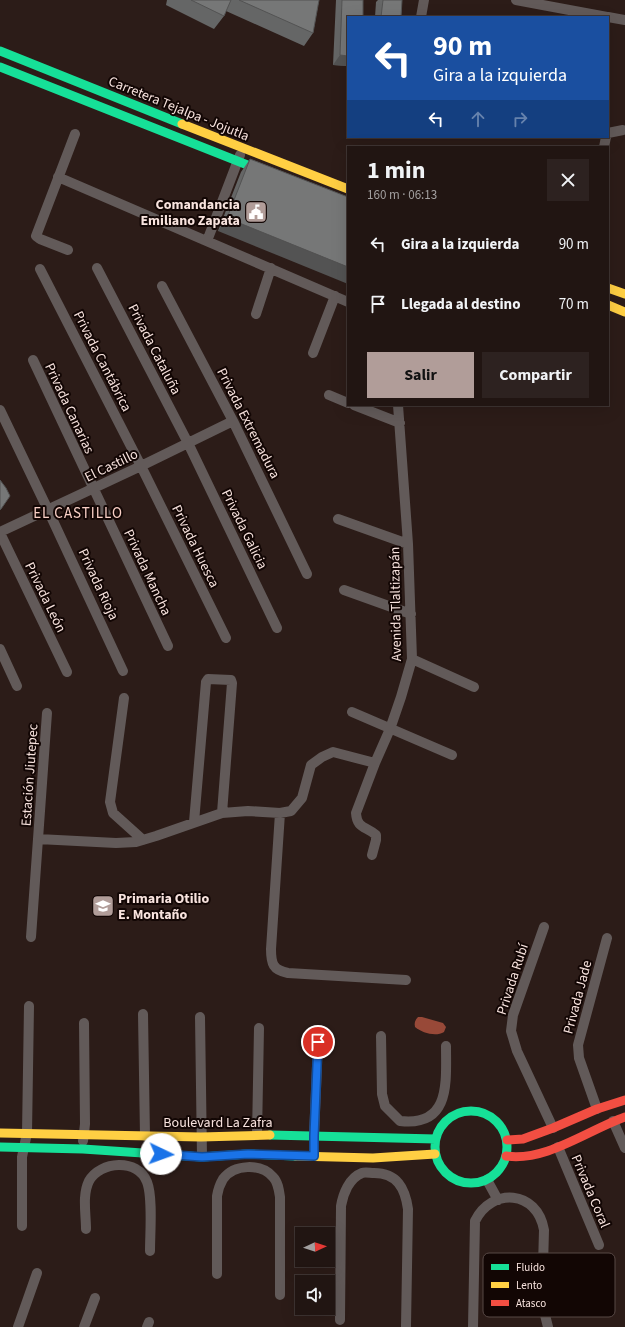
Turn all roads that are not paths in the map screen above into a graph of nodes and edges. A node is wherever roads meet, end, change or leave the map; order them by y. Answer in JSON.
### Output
{"nodes":[{"id":1,"x":424,"y":0,"type":"edge"},
{"id":2,"x":516,"y":0,"type":"edge"},
{"id":3,"x":527,"y":1,"type":"edge"},
{"id":4,"x":568,"y":14,"type":"edge"},
{"id":5,"x":421,"y":16,"type":"edge"},
{"id":6,"x":595,"y":16,"type":"edge"},
{"id":7,"x":609,"y":17,"type":"edge"},
{"id":8,"x":625,"y":20,"type":"edge"},
{"id":9,"x":0,"y":51,"type":"edge"},
{"id":10,"x":0,"y":67,"type":"edge"},
{"id":11,"x":623,"y":130,"type":"dead end"},
{"id":12,"x":609,"y":133,"type":"edge"},
{"id":13,"x":75,"y":134,"type":"dead end"},
{"id":14,"x":243,"y":148,"type":"junction"},
{"id":15,"x":238,"y":161,"type":"junction"},
{"id":16,"x":58,"y":176,"type":"junction"},
{"id":17,"x":274,"y":176,"type":"edge"},
{"id":18,"x":347,"y":189,"type":"edge"},
{"id":19,"x":207,"y":241,"type":"junction"},
{"id":20,"x":68,"y":250,"type":"dead end"},
{"id":21,"x":97,"y":268,"type":"dead end"},
{"id":22,"x":271,"y":268,"type":"junction"},
{"id":23,"x":40,"y":269,"type":"dead end"},
{"id":24,"x":162,"y":286,"type":"dead end"},
{"id":25,"x":609,"y":288,"type":"edge"},
{"id":26,"x":625,"y":294,"type":"edge"},
{"id":27,"x":335,"y":296,"type":"junction"},
{"id":28,"x":347,"y":302,"type":"edge"},
{"id":29,"x":609,"y":305,"type":"edge"},
{"id":30,"x":625,"y":312,"type":"edge"},
{"id":31,"x":256,"y":314,"type":"dead end"},
{"id":32,"x":313,"y":353,"type":"dead end"},
{"id":33,"x":33,"y":360,"type":"dead end"},
{"id":34,"x":329,"y":395,"type":"dead end"},
{"id":35,"x":347,"y":403,"type":"edge"},
{"id":36,"x":356,"y":406,"type":"edge"},
{"id":37,"x":398,"y":406,"type":"edge"},
{"id":38,"x":0,"y":410,"type":"edge"},
{"id":39,"x":233,"y":421,"type":"junction"},
{"id":40,"x":400,"y":424,"type":"junction"},
{"id":41,"x":188,"y":443,"type":"junction"},
{"id":42,"x":141,"y":466,"type":"junction"},
{"id":43,"x":93,"y":489,"type":"junction"},
{"id":44,"x":48,"y":510,"type":"junction"},
{"id":45,"x":338,"y":519,"type":"dead end"},
{"id":46,"x":0,"y":532,"type":"edge"},
{"id":47,"x":408,"y":544,"type":"junction"},
{"id":48,"x":307,"y":574,"type":"dead end"},
{"id":49,"x":344,"y":590,"type":"dead end"},
{"id":50,"x":411,"y":614,"type":"junction"},
{"id":51,"x":277,"y":628,"type":"dead end"},
{"id":52,"x":226,"y":638,"type":"dead end"},
{"id":53,"x":168,"y":646,"type":"dead end"},
{"id":54,"x":0,"y":649,"type":"edge"},
{"id":55,"x":412,"y":659,"type":"junction"},
{"id":56,"x":123,"y":671,"type":"dead end"},
{"id":57,"x":67,"y":672,"type":"dead end"},
{"id":58,"x":17,"y":686,"type":"dead end"},
{"id":59,"x":474,"y":687,"type":"dead end"},
{"id":60,"x":124,"y":698,"type":"dead end"},
{"id":61,"x":352,"y":712,"type":"dead end"},
{"id":62,"x":47,"y":713,"type":"dead end"},
{"id":63,"x":390,"y":730,"type":"junction"},
{"id":64,"x":452,"y":755,"type":"dead end"},
{"id":65,"x":375,"y":762,"type":"junction"},
{"id":66,"x":222,"y":813,"type":"junction"},
{"id":67,"x":280,"y":813,"type":"junction"},
{"id":68,"x":194,"y":822,"type":"junction"},
{"id":69,"x":38,"y":839,"type":"junction"},
{"id":70,"x":143,"y":840,"type":"junction"},
{"id":71,"x":372,"y":855,"type":"dead end"},
{"id":72,"x":544,"y":927,"type":"dead end"},
{"id":73,"x":31,"y":937,"type":"dead end"},
{"id":74,"x":607,"y":938,"type":"dead end"},
{"id":75,"x":406,"y":980,"type":"dead end"},
{"id":76,"x":29,"y":1006,"type":"dead end"},
{"id":77,"x":144,"y":1014,"type":"dead end"},
{"id":78,"x":200,"y":1018,"type":"dead end"},
{"id":79,"x":84,"y":1023,"type":"dead end"},
{"id":80,"x":259,"y":1028,"type":"dead end"},
{"id":81,"x":381,"y":1036,"type":"dead end"},
{"id":82,"x":318,"y":1042,"type":"dead end"},
{"id":83,"x":446,"y":1046,"type":"dead end"},
{"id":84,"x":625,"y":1100,"type":"edge"},
{"id":85,"x":597,"y":1109,"type":"junction"},
{"id":86,"x":625,"y":1117,"type":"edge"},
{"id":87,"x":613,"y":1121,"type":"junction"},
{"id":88,"x":410,"y":1122,"type":"junction"},
{"id":89,"x":553,"y":1128,"type":"junction"},
{"id":90,"x":27,"y":1133,"type":"junction"},
{"id":91,"x":0,"y":1134,"type":"edge"},
{"id":92,"x":84,"y":1135,"type":"junction"},
{"id":93,"x":257,"y":1135,"type":"junction"},
{"id":94,"x":145,"y":1136,"type":"junction"},
{"id":95,"x":314,"y":1136,"type":"junction"},
{"id":96,"x":201,"y":1137,"type":"junction"},
{"id":97,"x":410,"y":1139,"type":"junction"},
{"id":98,"x":436,"y":1139,"type":"junction"},
{"id":99,"x":507,"y":1140,"type":"junction"},
{"id":100,"x":558,"y":1147,"type":"junction"},
{"id":101,"x":0,"y":1148,"type":"edge"},
{"id":102,"x":24,"y":1148,"type":"junction"},
{"id":103,"x":625,"y":1148,"type":"edge"},
{"id":104,"x":83,"y":1149,"type":"junction"},
{"id":105,"x":121,"y":1152,"type":"junction"},
{"id":106,"x":248,"y":1154,"type":"junction"},
{"id":107,"x":435,"y":1154,"type":"junction"},
{"id":108,"x":314,"y":1156,"type":"junction"},
{"id":109,"x":506,"y":1156,"type":"junction"},
{"id":110,"x":202,"y":1157,"type":"junction"},
{"id":111,"x":373,"y":1158,"type":"junction"},
{"id":112,"x":121,"y":1164,"type":"junction"},
{"id":113,"x":248,"y":1167,"type":"junction"},
{"id":114,"x":374,"y":1173,"type":"junction"},
{"id":115,"x":487,"y":1180,"type":"junction"},
{"id":116,"x":498,"y":1200,"type":"junction"},
{"id":117,"x":22,"y":1226,"type":"dead end"},
{"id":118,"x":86,"y":1229,"type":"dead end"},
{"id":119,"x":599,"y":1245,"type":"dead end"},
{"id":120,"x":150,"y":1252,"type":"dead end"},
{"id":121,"x":543,"y":1253,"type":"edge"},
{"id":122,"x":37,"y":1274,"type":"dead end"},
{"id":123,"x":217,"y":1274,"type":"dead end"},
{"id":124,"x":280,"y":1296,"type":"dead end"},
{"id":125,"x":95,"y":1298,"type":"dead end"},
{"id":126,"x":546,"y":1317,"type":"edge"},
{"id":127,"x":340,"y":1320,"type":"dead end"},
{"id":128,"x":406,"y":1326,"type":"dead end"},
{"id":129,"x":18,"y":1327,"type":"edge"},
{"id":130,"x":84,"y":1327,"type":"edge"},
{"id":131,"x":473,"y":1327,"type":"edge"},
{"id":132,"x":548,"y":1327,"type":"edge"}],
"edges":[{"from":1,"to":5,"type":"street"},
{"from":2,"to":3,"type":"street"},
{"from":3,"to":4,"type":"street"},
{"from":4,"to":6,"type":"street"},
{"from":7,"to":8,"type":"street"},
{"from":9,"to":14,"type":"street","name":"Carretera Tejalpa - Jojutla"},
{"from":10,"to":15,"type":"street","name":"Carretera Tejalpa - Jojutla"},
{"from":11,"to":12,"type":"street"},
{"from":13,"to":16,"type":"street"},
{"from":14,"to":15,"type":"street"},
{"from":14,"to":18,"type":"street","name":"Carretera Tejalpa - Jojutla"},
{"from":15,"to":17,"type":"street","name":"Carretera Tejalpa - Jojutla"},
{"from":15,"to":19,"type":"street"},
{"from":16,"to":19,"type":"street"},
{"from":16,"to":20,"type":"street"},
{"from":19,"to":22,"type":"street"},
{"from":21,"to":41,"type":"street","name":"Privada Cataluña"},
{"from":22,"to":27,"type":"street"},
{"from":22,"to":31,"type":"street"},
{"from":23,"to":42,"type":"street","name":"Privada Cantábrica"},
{"from":24,"to":39,"type":"street","name":"Privada Extremadura"},
{"from":25,"to":26,"type":"street"},
{"from":27,"to":28,"type":"street"},
{"from":27,"to":32,"type":"street"},
{"from":29,"to":30,"type":"street"},
{"from":33,"to":43,"type":"street","name":"Privada Canarias"},
{"from":34,"to":35,"type":"street"},
{"from":36,"to":40,"type":"street"},
{"from":37,"to":40,"type":"street","name":"Avenida Tlaltizapán"},
{"from":38,"to":44,"type":"street","name":"Privada Rioja"},
{"from":39,"to":41,"type":"street","name":"El Castillo"},
{"from":39,"to":48,"type":"street","name":"Privada Extremadura"},
{"from":40,"to":47,"type":"street","name":"Avenida Tlaltizapán"},
{"from":41,"to":42,"type":"street","name":"El Castillo"},
{"from":41,"to":51,"type":"street","name":"Privada Galicia"},
{"from":42,"to":43,"type":"street","name":"El Castillo"},
{"from":42,"to":52,"type":"street","name":"Privada Huesca"},
{"from":43,"to":44,"type":"street","name":"El Castillo"},
{"from":43,"to":53,"type":"street","name":"Privada Mancha"},
{"from":44,"to":46,"type":"street","name":"El Castillo"},
{"from":44,"to":56,"type":"street","name":"Privada Rioja"},
{"from":45,"to":47,"type":"street"},
{"from":46,"to":57,"type":"street","name":"Privada León"},
{"from":47,"to":50,"type":"street","name":"Avenida Tlaltizapán"},
{"from":49,"to":50,"type":"street"},
{"from":50,"to":55,"type":"street","name":"Avenida Tlaltizapán"},
{"from":54,"to":58,"type":"street"},
{"from":55,"to":59,"type":"street"},
{"from":55,"to":63,"type":"street","name":"Avenida Tlaltizapán"},
{"from":60,"to":70,"type":"street"},
{"from":61,"to":63,"type":"street"},
{"from":62,"to":69,"type":"street","name":"Estación Jiutepec"},
{"from":63,"to":64,"type":"street"},
{"from":63,"to":65,"type":"street","name":"Avenida Tlaltizapán"},
{"from":65,"to":67,"type":"street","name":"Estación Jiutepec"},
{"from":65,"to":71,"type":"street","name":"Avenida Tlaltizapán"},
{"from":66,"to":67,"type":"street","name":"Estación Jiutepec"},
{"from":66,"to":68,"type":"street","name":"Estación Jiutepec"},
{"from":66,"to":68,"type":"street"},
{"from":67,"to":75,"type":"street"},
{"from":68,"to":70,"type":"street","name":"Estación Jiutepec"},
{"from":69,"to":70,"type":"street","name":"Estación Jiutepec"},
{"from":69,"to":73,"type":"street","name":"Estación Jiutepec"},
{"from":72,"to":89,"type":"street","name":"Privada Rubí"},
{"from":74,"to":85,"type":"street","name":"Privada Jade"},
{"from":76,"to":90,"type":"street"},
{"from":77,"to":94,"type":"street"},
{"from":78,"to":96,"type":"street"},
{"from":79,"to":92,"type":"street"},
{"from":80,"to":93,"type":"street"},
{"from":81,"to":88,"type":"street"},
{"from":82,"to":95,"type":"street"},
{"from":83,"to":88,"type":"street"},
{"from":84,"to":85,"type":"street"},
{"from":85,"to":89,"type":"street"},
{"from":86,"to":87,"type":"street"},
{"from":87,"to":100,"type":"street"},
{"from":87,"to":103,"type":"street"},
{"from":88,"to":97,"type":"street"},
{"from":89,"to":99,"type":"street"},
{"from":90,"to":91,"type":"street","name":"Boulevard La Zafra"},
{"from":90,"to":92,"type":"street","name":"Boulevard La Zafra"},
{"from":90,"to":102,"type":"street"},
{"from":92,"to":94,"type":"street","name":"Boulevard La Zafra"},
{"from":92,"to":104,"type":"street"},
{"from":93,"to":95,"type":"street","name":"Boulevard La Zafra"},
{"from":93,"to":96,"type":"street","name":"Boulevard La Zafra"},
{"from":94,"to":96,"type":"street","name":"Boulevard La Zafra"},
{"from":95,"to":97,"type":"street","name":"Boulevard La Zafra"},
{"from":95,"to":108,"type":"street"},
{"from":96,"to":110,"type":"street"},
{"from":97,"to":98,"type":"street","name":"Boulevard La Zafra"},
{"from":98,"to":99,"type":"street"},
{"from":98,"to":107,"type":"street"},
{"from":99,"to":109,"type":"street"},
{"from":100,"to":109,"type":"street"},
{"from":100,"to":119,"type":"street","name":"Privada Coral"},
{"from":101,"to":102,"type":"street"},
{"from":102,"to":104,"type":"street"},
{"from":102,"to":117,"type":"street"},
{"from":104,"to":105,"type":"street"},
{"from":105,"to":110,"type":"street"},
{"from":105,"to":112,"type":"street"},
{"from":106,"to":108,"type":"street"},
{"from":106,"to":110,"type":"street"},
{"from":106,"to":113,"type":"street"},
{"from":107,"to":111,"type":"street"},
{"from":107,"to":115,"type":"street"},
{"from":108,"to":111,"type":"street"},
{"from":109,"to":115,"type":"street"},
{"from":111,"to":114,"type":"street"},
{"from":112,"to":118,"type":"street"},
{"from":112,"to":120,"type":"street"},
{"from":113,"to":123,"type":"street"},
{"from":113,"to":124,"type":"street"},
{"from":114,"to":127,"type":"street"},
{"from":114,"to":128,"type":"street"},
{"from":115,"to":116,"type":"street"},
{"from":116,"to":121,"type":"street"},
{"from":116,"to":131,"type":"street"},
{"from":122,"to":129,"type":"street"},
{"from":125,"to":130,"type":"street"},
{"from":126,"to":132,"type":"street"}]}
